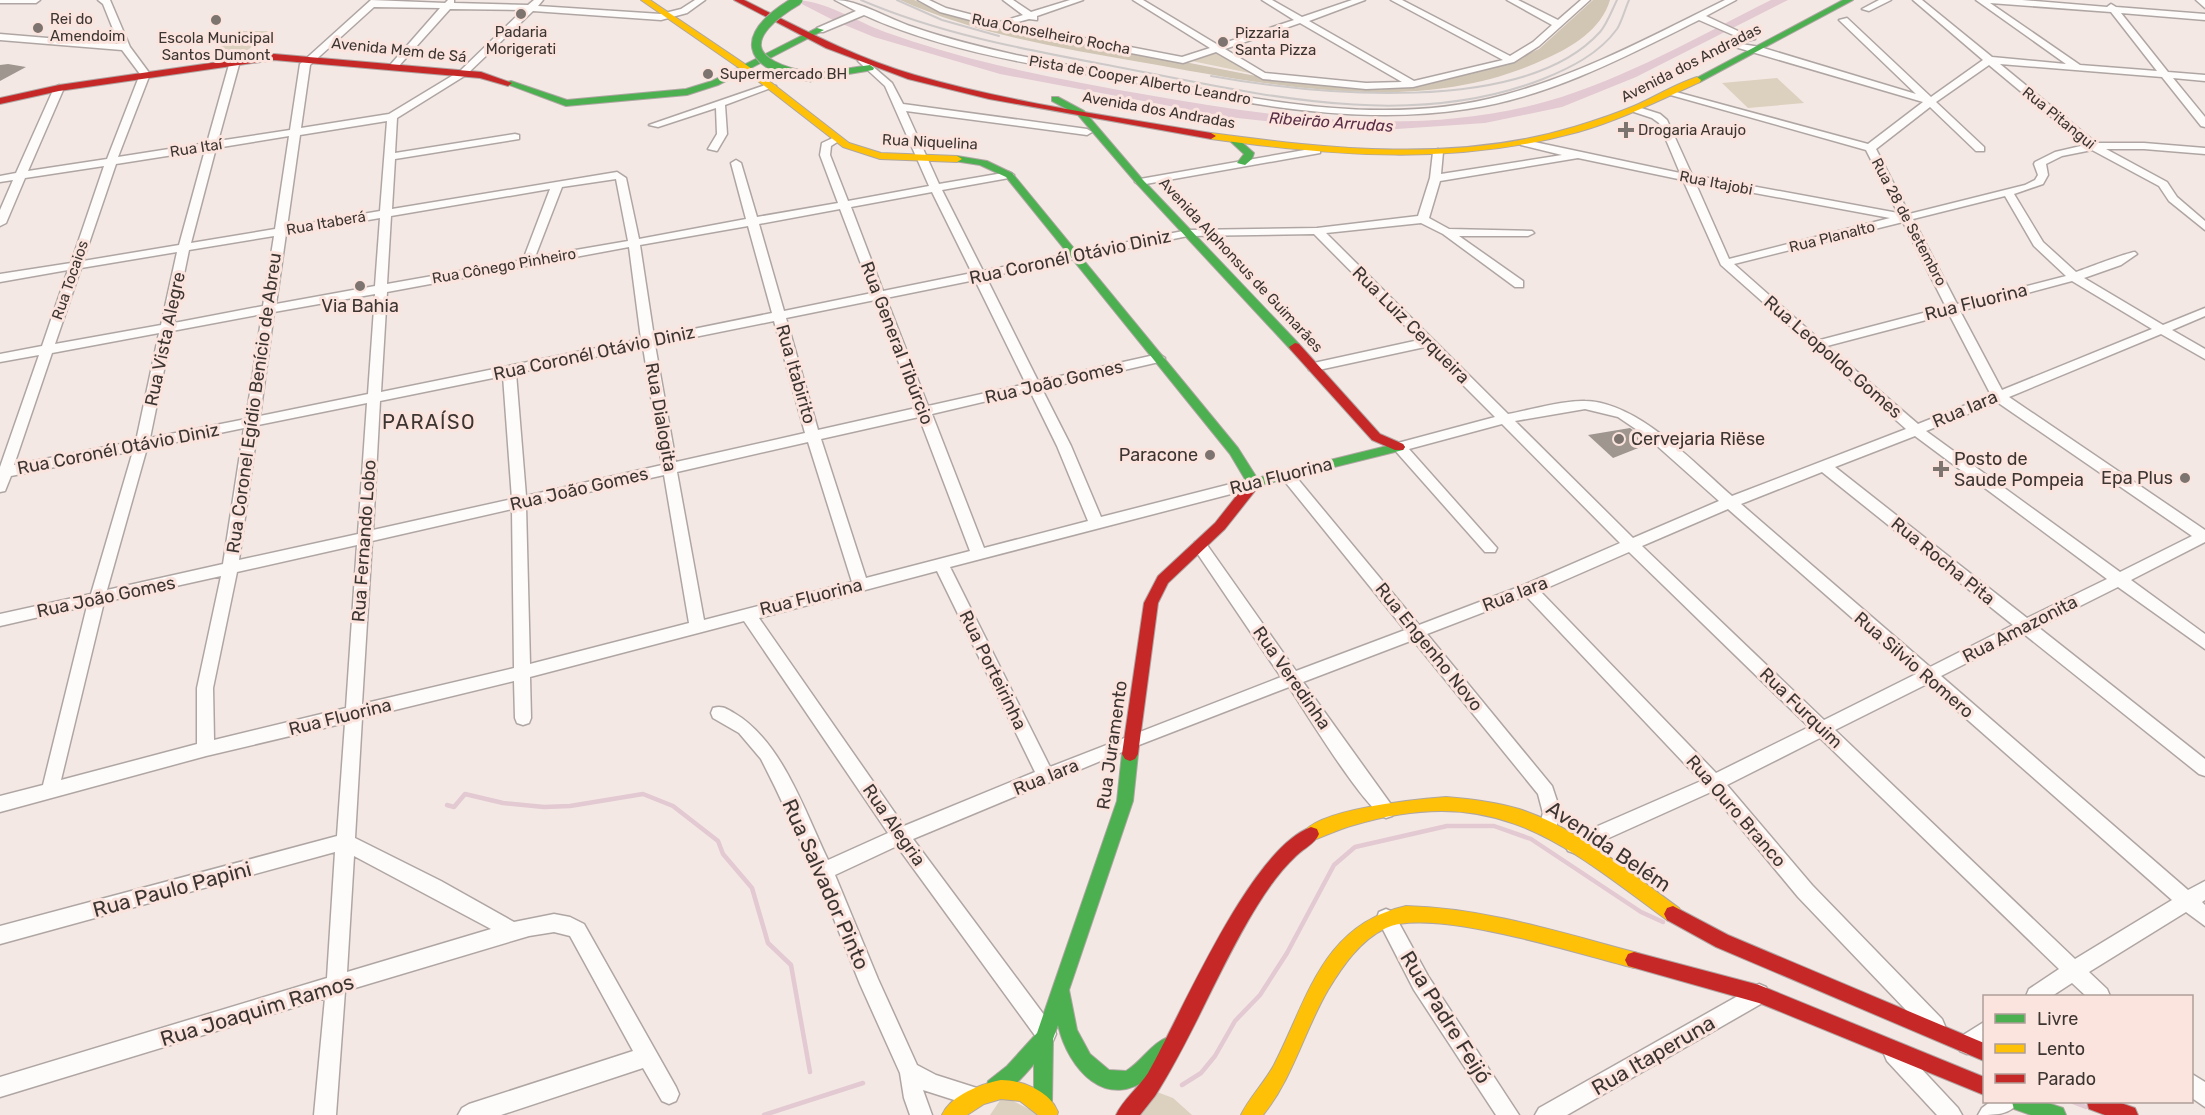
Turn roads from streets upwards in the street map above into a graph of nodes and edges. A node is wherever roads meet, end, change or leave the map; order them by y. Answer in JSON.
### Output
{"nodes":[{"id":1,"x":0,"y":0,"type":"edge"},
{"id":2,"x":36,"y":0,"type":"edge"},
{"id":3,"x":102,"y":0,"type":"edge"},
{"id":4,"x":645,"y":0,"type":"edge"},
{"id":5,"x":701,"y":0,"type":"edge"},
{"id":6,"x":738,"y":0,"type":"edge"},
{"id":7,"x":760,"y":0,"type":"edge"},
{"id":8,"x":798,"y":0,"type":"edge"},
{"id":9,"x":839,"y":0,"type":"edge"},
{"id":10,"x":922,"y":0,"type":"edge"},
{"id":11,"x":1007,"y":0,"type":"edge"},
{"id":12,"x":1079,"y":0,"type":"edge"},
{"id":13,"x":1137,"y":0,"type":"edge"},
{"id":14,"x":1266,"y":0,"type":"edge"},
{"id":15,"x":1361,"y":0,"type":"edge"},
{"id":16,"x":1395,"y":0,"type":"edge"},
{"id":17,"x":1511,"y":0,"type":"edge"},
{"id":18,"x":1586,"y":0,"type":"edge"},
{"id":19,"x":1732,"y":0,"type":"edge"},
{"id":20,"x":1825,"y":0,"type":"edge"},
{"id":21,"x":1849,"y":0,"type":"edge"},
{"id":22,"x":1887,"y":0,"type":"edge"},
{"id":23,"x":1917,"y":0,"type":"edge"},
{"id":24,"x":1979,"y":0,"type":"edge"},
{"id":25,"x":1988,"y":0,"type":"edge"},
{"id":26,"x":2105,"y":0,"type":"edge"},
{"id":27,"x":2200,"y":0,"type":"edge"},
{"id":28,"x":373,"y":2,"type":"edge"},
{"id":29,"x":451,"y":3,"type":"edge"},
{"id":30,"x":536,"y":4,"type":"edge"},
{"id":31,"x":2205,"y":5,"type":"edge"},
{"id":32,"x":1866,"y":9,"type":"dead end"},
{"id":33,"x":2114,"y":10,"type":"junction"},
{"id":34,"x":862,"y":12,"type":"junction"},
{"id":35,"x":1029,"y":15,"type":"junction"},
{"id":36,"x":670,"y":16,"type":"junction"},
{"id":37,"x":1697,"y":16,"type":"junction"},
{"id":38,"x":2205,"y":17,"type":"edge"},
{"id":39,"x":1303,"y":20,"type":"junction"},
{"id":40,"x":1844,"y":20,"type":"dead end"},
{"id":41,"x":1558,"y":24,"type":"junction"},
{"id":42,"x":1000,"y":25,"type":"junction"},
{"id":43,"x":811,"y":35,"type":"junction"},
{"id":44,"x":0,"y":37,"type":"edge"},
{"id":45,"x":1065,"y":37,"type":"junction"},
{"id":46,"x":1747,"y":43,"type":"junction"},
{"id":47,"x":125,"y":47,"type":"junction"},
{"id":48,"x":785,"y":48,"type":"junction"},
{"id":49,"x":1217,"y":50,"type":"junction"},
{"id":50,"x":849,"y":55,"type":"junction"},
{"id":51,"x":311,"y":58,"type":"junction"},
{"id":52,"x":1511,"y":60,"type":"junction"},
{"id":53,"x":1989,"y":60,"type":"junction"},
{"id":54,"x":235,"y":61,"type":"junction"},
{"id":55,"x":866,"y":64,"type":"junction"},
{"id":56,"x":394,"y":66,"type":"junction"},
{"id":57,"x":2079,"y":68,"type":"junction"},
{"id":58,"x":746,"y":69,"type":"junction"},
{"id":59,"x":845,"y":71,"type":"junction"},
{"id":60,"x":463,"y":73,"type":"junction"},
{"id":61,"x":145,"y":74,"type":"junction"},
{"id":62,"x":2165,"y":75,"type":"junction"},
{"id":63,"x":2205,"y":78,"type":"edge"},
{"id":64,"x":1413,"y":84,"type":"junction"},
{"id":65,"x":771,"y":86,"type":"junction"},
{"id":66,"x":1658,"y":87,"type":"junction"},
{"id":67,"x":59,"y":88,"type":"junction"},
{"id":68,"x":1672,"y":94,"type":"junction"},
{"id":69,"x":0,"y":101,"type":"edge"},
{"id":70,"x":1930,"y":101,"type":"junction"},
{"id":71,"x":720,"y":104,"type":"junction"},
{"id":72,"x":1056,"y":104,"type":"junction"},
{"id":73,"x":898,"y":107,"type":"junction"},
{"id":74,"x":1638,"y":110,"type":"junction"},
{"id":75,"x":1076,"y":115,"type":"junction"},
{"id":76,"x":393,"y":117,"type":"junction"},
{"id":77,"x":1128,"y":122,"type":"junction"},
{"id":78,"x":2205,"y":124,"type":"edge"},
{"id":79,"x":654,"y":125,"type":"dead end"},
{"id":80,"x":1054,"y":128,"type":"junction"},
{"id":81,"x":293,"y":132,"type":"junction"},
{"id":82,"x":1092,"y":132,"type":"junction"},
{"id":83,"x":514,"y":137,"type":"dead end"},
{"id":84,"x":837,"y":139,"type":"junction"},
{"id":85,"x":1234,"y":140,"type":"junction"},
{"id":86,"x":1367,"y":143,"type":"junction"},
{"id":87,"x":1525,"y":143,"type":"junction"},
{"id":88,"x":213,"y":145,"type":"junction"},
{"id":89,"x":2094,"y":147,"type":"junction"},
{"id":90,"x":1870,"y":148,"type":"junction"},
{"id":91,"x":713,"y":149,"type":"dead end"},
{"id":92,"x":1980,"y":149,"type":"dead end"},
{"id":93,"x":1316,"y":151,"type":"junction"},
{"id":94,"x":1438,"y":152,"type":"junction"},
{"id":95,"x":2205,"y":152,"type":"edge"},
{"id":96,"x":1583,"y":155,"type":"junction"},
{"id":97,"x":390,"y":157,"type":"junction"},
{"id":98,"x":922,"y":157,"type":"junction"},
{"id":99,"x":111,"y":162,"type":"junction"},
{"id":100,"x":736,"y":163,"type":"dead end"},
{"id":101,"x":1242,"y":163,"type":"junction"},
{"id":102,"x":617,"y":175,"type":"joint"},
{"id":103,"x":1009,"y":175,"type":"junction"},
{"id":104,"x":20,"y":176,"type":"junction"},
{"id":105,"x":1434,"y":178,"type":"junction"},
{"id":106,"x":1687,"y":178,"type":"junction"},
{"id":107,"x":0,"y":180,"type":"edge"},
{"id":108,"x":1140,"y":182,"type":"junction"},
{"id":109,"x":558,"y":184,"type":"junction"},
{"id":110,"x":935,"y":187,"type":"junction"},
{"id":111,"x":2008,"y":193,"type":"junction"},
{"id":112,"x":2029,"y":202,"type":"dead end"},
{"id":113,"x":844,"y":203,"type":"junction"},
{"id":114,"x":384,"y":212,"type":"junction"},
{"id":115,"x":1423,"y":219,"type":"junction"},
{"id":116,"x":1908,"y":219,"type":"junction"},
{"id":117,"x":752,"y":221,"type":"junction"},
{"id":118,"x":0,"y":223,"type":"edge"},
{"id":119,"x":2205,"y":227,"type":"edge"},
{"id":120,"x":280,"y":231,"type":"junction"},
{"id":121,"x":1317,"y":231,"type":"junction"},
{"id":122,"x":1447,"y":232,"type":"junction"},
{"id":123,"x":1188,"y":233,"type":"junction"},
{"id":124,"x":1528,"y":233,"type":"dead end"},
{"id":125,"x":634,"y":242,"type":"junction"},
{"id":126,"x":184,"y":247,"type":"junction"},
{"id":127,"x":2131,"y":254,"type":"dead end"},
{"id":128,"x":1074,"y":256,"type":"junction"},
{"id":129,"x":528,"y":261,"type":"junction"},
{"id":130,"x":2055,"y":261,"type":"junction"},
{"id":131,"x":1725,"y":263,"type":"junction"},
{"id":132,"x":75,"y":266,"type":"junction"},
{"id":133,"x":980,"y":276,"type":"junction"},
{"id":134,"x":2074,"y":277,"type":"junction"},
{"id":135,"x":0,"y":279,"type":"edge"},
{"id":136,"x":1519,"y":285,"type":"dead end"},
{"id":137,"x":383,"y":287,"type":"junction"},
{"id":138,"x":879,"y":295,"type":"junction"},
{"id":139,"x":1953,"y":307,"type":"junction"},
{"id":140,"x":268,"y":310,"type":"junction"},
{"id":141,"x":2205,"y":312,"type":"edge"},
{"id":142,"x":779,"y":314,"type":"junction"},
{"id":143,"x":168,"y":327,"type":"junction"},
{"id":144,"x":2160,"y":329,"type":"junction"},
{"id":145,"x":648,"y":342,"type":"junction"},
{"id":146,"x":1429,"y":342,"type":"junction"},
{"id":147,"x":1819,"y":344,"type":"junction"},
{"id":148,"x":46,"y":350,"type":"junction"},
{"id":149,"x":2205,"y":355,"type":"edge"},
{"id":150,"x":0,"y":358,"type":"edge"},
{"id":151,"x":1159,"y":358,"type":"junction"},
{"id":152,"x":1314,"y":367,"type":"junction"},
{"id":153,"x":509,"y":370,"type":"junction"},
{"id":154,"x":1034,"y":387,"type":"junction"},
{"id":155,"x":1998,"y":396,"type":"junction"},
{"id":156,"x":375,"y":397,"type":"junction"},
{"id":157,"x":1345,"y":404,"type":"junction"},
{"id":158,"x":923,"y":412,"type":"junction"},
{"id":159,"x":1622,"y":414,"type":"joint"},
{"id":160,"x":1503,"y":419,"type":"junction"},
{"id":161,"x":252,"y":422,"type":"junction"},
{"id":162,"x":1916,"y":430,"type":"junction"},
{"id":163,"x":813,"y":436,"type":"junction"},
{"id":164,"x":142,"y":443,"type":"junction"},
{"id":165,"x":1399,"y":447,"type":"junction"},
{"id":166,"x":1372,"y":454,"type":"junction"},
{"id":167,"x":1823,"y":465,"type":"junction"},
{"id":168,"x":669,"y":468,"type":"junction"},
{"id":169,"x":3,"y":472,"type":"edge"},
{"id":170,"x":1287,"y":475,"type":"junction"},
{"id":171,"x":1254,"y":483,"type":"junction"},
{"id":172,"x":0,"y":487,"type":"edge"},
{"id":173,"x":519,"y":502,"type":"junction"},
{"id":174,"x":1728,"y":503,"type":"junction"},
{"id":175,"x":1097,"y":525,"type":"junction"},
{"id":176,"x":2205,"y":536,"type":"edge"},
{"id":177,"x":363,"y":538,"type":"junction"},
{"id":178,"x":1200,"y":546,"type":"junction"},
{"id":179,"x":1632,"y":546,"type":"junction"},
{"id":180,"x":1490,"y":548,"type":"dead end"},
{"id":181,"x":979,"y":554,"type":"junction"},
{"id":182,"x":941,"y":564,"type":"junction"},
{"id":183,"x":230,"y":570,"type":"junction"},
{"id":184,"x":2118,"y":579,"type":"junction"},
{"id":185,"x":860,"y":584,"type":"junction"},
{"id":186,"x":1529,"y":589,"type":"junction"},
{"id":187,"x":96,"y":599,"type":"junction"},
{"id":188,"x":747,"y":613,"type":"junction"},
{"id":189,"x":0,"y":620,"type":"edge"},
{"id":190,"x":697,"y":625,"type":"junction"},
{"id":191,"x":2025,"y":627,"type":"junction"},
{"id":192,"x":1416,"y":632,"type":"junction"},
{"id":193,"x":2205,"y":643,"type":"edge"},
{"id":194,"x":522,"y":673,"type":"junction"},
{"id":195,"x":1926,"y":676,"type":"junction"},
{"id":196,"x":1292,"y":679,"type":"junction"},
{"id":197,"x":719,"y":713,"type":"dead end"},
{"id":198,"x":353,"y":714,"type":"junction"},
{"id":199,"x":523,"y":718,"type":"dead end"},
{"id":200,"x":1821,"y":729,"type":"junction"},
{"id":201,"x":1133,"y":741,"type":"junction"},
{"id":202,"x":206,"y":749,"type":"junction"},
{"id":203,"x":2205,"y":769,"type":"edge"},
{"id":204,"x":1046,"y":777,"type":"junction"},
{"id":205,"x":1714,"y":783,"type":"junction"},
{"id":206,"x":50,"y":791,"type":"junction"},
{"id":207,"x":0,"y":804,"type":"edge"},
{"id":208,"x":1386,"y":810,"type":"junction"},
{"id":209,"x":1548,"y":827,"type":"junction"},
{"id":210,"x":900,"y":836,"type":"junction"},
{"id":211,"x":344,"y":843,"type":"junction"},
{"id":212,"x":1574,"y":845,"type":"junction"},
{"id":213,"x":824,"y":871,"type":"junction"},
{"id":214,"x":2205,"y":890,"type":"edge"},
{"id":215,"x":2187,"y":902,"type":"junction"},
{"id":216,"x":2205,"y":917,"type":"edge"},
{"id":217,"x":1386,"y":918,"type":"junction"},
{"id":218,"x":513,"y":931,"type":"junction"},
{"id":219,"x":0,"y":935,"type":"edge"},
{"id":220,"x":2073,"y":971,"type":"junction"},
{"id":221,"x":336,"y":986,"type":"junction"},
{"id":222,"x":1063,"y":989,"type":"junction"},
{"id":223,"x":1759,"y":994,"type":"junction"},
{"id":224,"x":2037,"y":995,"type":"edge"},
{"id":225,"x":2099,"y":995,"type":"edge"},
{"id":226,"x":1180,"y":1031,"type":"junction"},
{"id":227,"x":1942,"y":1034,"type":"junction"},
{"id":228,"x":1983,"y":1034,"type":"edge"},
{"id":229,"x":1045,"y":1037,"type":"junction"},
{"id":230,"x":1886,"y":1045,"type":"junction"},
{"id":231,"x":1976,"y":1048,"type":"edge"},
{"id":232,"x":648,"y":1056,"type":"junction"},
{"id":233,"x":910,"y":1072,"type":"junction"},
{"id":234,"x":2193,"y":1085,"type":"edge"},
{"id":235,"x":1983,"y":1086,"type":"edge"},
{"id":236,"x":0,"y":1087,"type":"edge"},
{"id":237,"x":995,"y":1088,"type":"junction"},
{"id":238,"x":669,"y":1094,"type":"dead end"},
{"id":239,"x":973,"y":1096,"type":"junction"},
{"id":240,"x":2205,"y":1097,"type":"edge"},
{"id":241,"x":2005,"y":1103,"type":"edge"},
{"id":242,"x":2027,"y":1103,"type":"edge"},
{"id":243,"x":2101,"y":1103,"type":"edge"},
{"id":244,"x":1049,"y":1112,"type":"edge"},
{"id":245,"x":325,"y":1115,"type":"edge"},
{"id":246,"x":469,"y":1115,"type":"edge"},
{"id":247,"x":921,"y":1115,"type":"edge"},
{"id":248,"x":952,"y":1115,"type":"edge"},
{"id":249,"x":1126,"y":1115,"type":"edge"},
{"id":250,"x":1251,"y":1115,"type":"edge"},
{"id":251,"x":1508,"y":1115,"type":"edge"},
{"id":252,"x":1546,"y":1115,"type":"edge"},
{"id":253,"x":1951,"y":1115,"type":"edge"},
{"id":254,"x":1989,"y":1115,"type":"edge"},
{"id":255,"x":2056,"y":1115,"type":"edge"},
{"id":256,"x":2128,"y":1115,"type":"edge"}],
"edges":[{"from":1,"to":2,"type":"street"},
{"from":3,"to":47,"type":"street"},
{"from":4,"to":36,"type":"street","name":"Rua Niquelina"},
{"from":5,"to":36,"type":"street"},
{"from":6,"to":43,"type":"street","name":"Avenida dos Andradas"},
{"from":7,"to":43,"type":"street","name":"Avenida dos Andradas"},
{"from":8,"to":59,"type":"street","bridge":true},
{"from":9,"to":34,"type":"street","name":"Pista de Cooper Alberto Leandro"},
{"from":10,"to":42,"type":"street","name":"Rua Conselheiro Rocha"},
{"from":11,"to":35,"type":"street"},
{"from":12,"to":35,"type":"street"},
{"from":13,"to":49,"type":"street"},
{"from":14,"to":39,"type":"street"},
{"from":15,"to":39,"type":"street"},
{"from":16,"to":52,"type":"street"},
{"from":17,"to":41,"type":"street"},
{"from":18,"to":41,"type":"street"},
{"from":19,"to":37,"type":"street"},
{"from":20,"to":46,"type":"street","name":"Avenida dos Andradas"},
{"from":21,"to":46,"type":"street","name":"Avenida dos Andradas"},
{"from":22,"to":32,"type":"street"},
{"from":23,"to":53,"type":"street","name":"Rua Pitangui"},
{"from":24,"to":57,"type":"street"},
{"from":25,"to":33,"type":"street"},
{"from":26,"to":33,"type":"street"},
{"from":27,"to":31,"type":"street"},
{"from":28,"to":29,"type":"street"},
{"from":28,"to":51,"type":"street"},
{"from":29,"to":30,"type":"street"},
{"from":29,"to":56,"type":"street"},
{"from":30,"to":36,"type":"street"},
{"from":30,"to":60,"type":"street"},
{"from":33,"to":38,"type":"street"},
{"from":33,"to":62,"type":"street"},
{"from":34,"to":37,"type":"street","name":"Pista de Cooper Alberto Leandro"},
{"from":34,"to":43,"type":"street"},
{"from":35,"to":42,"type":"street"},
{"from":35,"to":45,"type":"street"},
{"from":36,"to":58,"type":"street","name":"Rua Niquelina"},
{"from":37,"to":46,"type":"street"},
{"from":39,"to":49,"type":"street"},
{"from":39,"to":64,"type":"street"},
{"from":40,"to":70,"type":"street"},
{"from":41,"to":52,"type":"street"},
{"from":42,"to":45,"type":"street","name":"Rua Conselheiro Rocha"},
{"from":43,"to":48,"type":"street"},
{"from":43,"to":48,"type":"street","name":"Avenida Mem de Sá"},
{"from":43,"to":50,"type":"street","name":"Avenida dos Andradas"},
{"from":43,"to":72,"type":"street","name":"Avenida dos Andradas"},
{"from":44,"to":47,"type":"street"},
{"from":45,"to":49,"type":"street","name":"Rua Conselheiro Rocha"},
{"from":46,"to":66,"type":"street","name":"Avenida dos Andradas"},
{"from":46,"to":68,"type":"street","name":"Avenida dos Andradas"},
{"from":46,"to":70,"type":"street"},
{"from":47,"to":61,"type":"street"},
{"from":48,"to":58,"type":"street","name":"Avenida Mem de Sá"},
{"from":49,"to":64,"type":"street"},
{"from":50,"to":55,"type":"street","name":"Avenida dos Andradas"},
{"from":50,"to":59,"type":"street"},
{"from":51,"to":54,"type":"street","name":"Avenida Mem de Sá"},
{"from":51,"to":56,"type":"street","name":"Avenida Mem de Sá"},
{"from":51,"to":81,"type":"street","name":"Rua Coronel Egídio Benício de Abreu"},
{"from":52,"to":64,"type":"street"},
{"from":53,"to":57,"type":"street"},
{"from":53,"to":70,"type":"street","name":"Rua 28 de Setembro"},
{"from":53,"to":89,"type":"street","name":"Rua Pitangui"},
{"from":54,"to":61,"type":"street","name":"Avenida Mem de Sá"},
{"from":54,"to":88,"type":"street","name":"Rua Vista Alegre"},
{"from":55,"to":59,"type":"street"},
{"from":55,"to":72,"type":"street","name":"Avenida dos Andradas"},
{"from":55,"to":73,"type":"street"},
{"from":56,"to":60,"type":"street","name":"Avenida Mem de Sá"},
{"from":57,"to":62,"type":"street"},
{"from":58,"to":60,"type":"street","name":"Avenida Mem de Sá"},
{"from":58,"to":65,"type":"street","name":"Rua Niquelina"},
{"from":60,"to":76,"type":"street"},
{"from":61,"to":67,"type":"street","name":"Avenida Mem de Sá"},
{"from":61,"to":99,"type":"street","name":"Rua Tocaios"},
{"from":62,"to":63,"type":"street"},
{"from":62,"to":78,"type":"street"},
{"from":65,"to":71,"type":"street"},
{"from":65,"to":84,"type":"street","name":"Rua Niquelina"},
{"from":66,"to":68,"type":"street"},
{"from":66,"to":86,"type":"street","name":"Avenida dos Andradas"},
{"from":67,"to":69,"type":"street","name":"Avenida Mem de Sá"},
{"from":67,"to":104,"type":"street"},
{"from":68,"to":74,"type":"street","name":"Avenida dos Andradas"},
{"from":68,"to":90,"type":"street"},
{"from":70,"to":90,"type":"street","name":"Rua 28 de Setembro"},
{"from":70,"to":92,"type":"street"},
{"from":71,"to":79,"type":"street"},
{"from":71,"to":91,"type":"street"},
{"from":72,"to":75,"type":"street","name":"Avenida Alphonsus de Guimarães"},
{"from":72,"to":86,"type":"street","name":"Avenida dos Andradas"},
{"from":73,"to":80,"type":"street"},
{"from":73,"to":98,"type":"street"},
{"from":74,"to":87,"type":"street","name":"Avenida dos Andradas"},
{"from":74,"to":106,"type":"street","name":"Rua Leopoldo Gomes"},
{"from":75,"to":77,"type":"street","name":"Avenida dos Andradas"},
{"from":75,"to":80,"type":"street"},
{"from":75,"to":82,"type":"street","name":"Avenida Alphonsus de Guimarães"},
{"from":76,"to":81,"type":"street","name":"Rua Itaí"},
{"from":76,"to":97,"type":"street","name":"Rua Fernando Lobo"},
{"from":77,"to":82,"type":"street"},
{"from":77,"to":85,"type":"street","name":"Avenida dos Andradas"},
{"from":80,"to":82,"type":"street"},
{"from":81,"to":88,"type":"street","name":"Rua Itaí"},
{"from":81,"to":120,"type":"street","name":"Rua Coronel Egídio Benício de Abreu"},
{"from":82,"to":108,"type":"street","name":"Avenida Alphonsus de Guimarães"},
{"from":83,"to":97,"type":"street"},
{"from":84,"to":98,"type":"street","name":"Rua Niquelina"},
{"from":84,"to":113,"type":"street","name":"Rua General Tibúrcio"},
{"from":85,"to":93,"type":"street","name":"Avenida dos Andradas"},
{"from":85,"to":101,"type":"street"},
{"from":86,"to":93,"type":"street"},
{"from":87,"to":94,"type":"street","name":"Avenida dos Andradas"},
{"from":87,"to":96,"type":"street","name":"Rua Itajobi"},
{"from":88,"to":99,"type":"street","name":"Rua Itaí"},
{"from":88,"to":126,"type":"street","name":"Rua Vista Alegre"},
{"from":89,"to":95,"type":"street"},
{"from":89,"to":111,"type":"street","name":"Rua Planalto"},
{"from":89,"to":119,"type":"street","name":"Rua Pitangui"},
{"from":90,"to":116,"type":"street","name":"Rua 28 de Setembro"},
{"from":93,"to":94,"type":"street","name":"Avenida dos Andradas"},
{"from":93,"to":101,"type":"street"},
{"from":94,"to":105,"type":"street"},
{"from":96,"to":105,"type":"street"},
{"from":96,"to":106,"type":"street","name":"Rua Itajobi"},
{"from":97,"to":114,"type":"street","name":"Rua Fernando Lobo"},
{"from":98,"to":103,"type":"street","name":"Rua Niquelina"},
{"from":98,"to":110,"type":"street"},
{"from":99,"to":104,"type":"street","name":"Rua Itaí"},
{"from":99,"to":132,"type":"street","name":"Rua Tocaios"},
{"from":100,"to":117,"type":"street","name":"Rua Itabirito"},
{"from":101,"to":108,"type":"street"},
{"from":102,"to":109,"type":"street","name":"Rua Itaberá"},
{"from":102,"to":125,"type":"street","name":"Rua Dialogita"},
{"from":103,"to":110,"type":"street","name":"Rua Cônego Pinheiro"},
{"from":103,"to":128,"type":"street","name":"Rua Niquelina"},
{"from":104,"to":107,"type":"street","name":"Rua Itaí"},
{"from":104,"to":118,"type":"street"},
{"from":105,"to":115,"type":"street"},
{"from":106,"to":116,"type":"street","name":"Rua Itajobi"},
{"from":106,"to":131,"type":"street","name":"Rua Leopoldo Gomes"},
{"from":108,"to":123,"type":"street","name":"Avenida Alphonsus de Guimarães"},
{"from":109,"to":114,"type":"street","name":"Rua Itaberá"},
{"from":109,"to":129,"type":"street"},
{"from":110,"to":113,"type":"street","name":"Rua Cônego Pinheiro"},
{"from":110,"to":133,"type":"street"},
{"from":111,"to":116,"type":"street","name":"Rua Planalto"},
{"from":111,"to":130,"type":"street"},
{"from":112,"to":130,"type":"street"},
{"from":113,"to":117,"type":"street","name":"Rua Cônego Pinheiro"},
{"from":113,"to":138,"type":"street","name":"Rua General Tibúrcio"},
{"from":114,"to":120,"type":"street","name":"Rua Itaberá"},
{"from":114,"to":137,"type":"street","name":"Rua Fernando Lobo"},
{"from":115,"to":121,"type":"street","name":"Rua Coronél Otávio Diniz"},
{"from":115,"to":122,"type":"street"},
{"from":116,"to":131,"type":"street","name":"Rua Planalto"},
{"from":116,"to":139,"type":"street","name":"Rua 28 de Setembro"},
{"from":117,"to":125,"type":"street","name":"Rua Cônego Pinheiro"},
{"from":117,"to":142,"type":"street","name":"Rua Itabirito"},
{"from":120,"to":126,"type":"street","name":"Rua Itaberá"},
{"from":120,"to":140,"type":"street","name":"Rua Coronel Egídio Benício de Abreu"},
{"from":121,"to":123,"type":"street","name":"Rua Coronél Otávio Diniz"},
{"from":121,"to":146,"type":"street","name":"Rua Luiz Cerqueira"},
{"from":122,"to":124,"type":"street"},
{"from":122,"to":136,"type":"street"},
{"from":123,"to":128,"type":"street","name":"Rua Coronél Otávio Diniz"},
{"from":123,"to":152,"type":"street","name":"Avenida Alphonsus de Guimarães"},
{"from":125,"to":129,"type":"street","name":"Rua Cônego Pinheiro"},
{"from":125,"to":145,"type":"street","name":"Rua Dialogita"},
{"from":126,"to":132,"type":"street","name":"Rua Itaberá"},
{"from":126,"to":143,"type":"street","name":"Rua Vista Alegre"},
{"from":127,"to":134,"type":"street","name":"Rua Fluorina"},
{"from":128,"to":133,"type":"street","name":"Rua Coronél Otávio Diniz"},
{"from":128,"to":151,"type":"street","name":"Rua Niquelina"},
{"from":129,"to":137,"type":"street","name":"Rua Cônego Pinheiro"},
{"from":130,"to":134,"type":"street"},
{"from":131,"to":147,"type":"street","name":"Rua Leopoldo Gomes"},
{"from":132,"to":135,"type":"street","name":"Rua Itaberá"},
{"from":132,"to":148,"type":"street","name":"Rua Tocaios"},
{"from":133,"to":138,"type":"street","name":"Rua Coronél Otávio Diniz"},
{"from":133,"to":154,"type":"street"},
{"from":134,"to":139,"type":"street","name":"Rua Fluorina"},
{"from":134,"to":144,"type":"street"},
{"from":137,"to":140,"type":"street","name":"Rua Cônego Pinheiro"},
{"from":137,"to":156,"type":"street","name":"Rua Fernando Lobo"},
{"from":138,"to":142,"type":"street","name":"Rua Coronél Otávio Diniz"},
{"from":138,"to":158,"type":"street","name":"Rua General Tibúrcio"},
{"from":139,"to":147,"type":"street","name":"Rua Fluorina"},
{"from":139,"to":155,"type":"street","name":"Rua 28 de Setembro"},
{"from":140,"to":143,"type":"street","name":"Rua Cônego Pinheiro"},
{"from":140,"to":161,"type":"street","name":"Rua Coronel Egídio Benício de Abreu"},
{"from":141,"to":144,"type":"street","name":"Rua Iara"},
{"from":142,"to":145,"type":"street","name":"Rua Coronél Otávio Diniz"},
{"from":142,"to":163,"type":"street","name":"Rua Itabirito"},
{"from":143,"to":148,"type":"street","name":"Rua Cônego Pinheiro"},
{"from":143,"to":164,"type":"street","name":"Rua Vista Alegre"},
{"from":144,"to":149,"type":"street"},
{"from":144,"to":155,"type":"street","name":"Rua Iara"},
{"from":145,"to":153,"type":"street","name":"Rua Coronél Otávio Diniz"},
{"from":145,"to":168,"type":"street","name":"Rua Dialogita"},
{"from":146,"to":152,"type":"street"},
{"from":146,"to":160,"type":"street","name":"Rua Luiz Cerqueira"},
{"from":147,"to":162,"type":"street","name":"Rua Leopoldo Gomes"},
{"from":148,"to":150,"type":"street","name":"Rua Cônego Pinheiro"},
{"from":148,"to":169,"type":"street","name":"Rua Tocaios"},
{"from":151,"to":154,"type":"street","name":"Rua João Gomes"},
{"from":151,"to":171,"type":"street","name":"Rua Niquelina"},
{"from":152,"to":157,"type":"street","name":"Avenida Alphonsus de Guimarães"},
{"from":153,"to":156,"type":"street","name":"Rua Coronél Otávio Diniz"},
{"from":153,"to":173,"type":"street"},
{"from":154,"to":158,"type":"street","name":"Rua João Gomes"},
{"from":154,"to":175,"type":"street"},
{"from":155,"to":162,"type":"street","name":"Rua Iara"},
{"from":155,"to":176,"type":"street"},
{"from":156,"to":161,"type":"street","name":"Rua Coronél Otávio Diniz"},
{"from":156,"to":177,"type":"street","name":"Rua Fernando Lobo"},
{"from":157,"to":165,"type":"street","name":"Avenida Alphonsus de Guimarães"},
{"from":157,"to":166,"type":"street","name":"Avenida Alphonsus de Guimarães"},
{"from":158,"to":163,"type":"street","name":"Rua João Gomes"},
{"from":158,"to":181,"type":"street","name":"Rua General Tibúrcio"},
{"from":159,"to":160,"type":"street","name":"Rua Fluorina"},
{"from":159,"to":174,"type":"street","name":"Rua Silvio Romero"},
{"from":160,"to":165,"type":"street","name":"Rua Fluorina"},
{"from":160,"to":179,"type":"street","name":"Rua Furquim"},
{"from":161,"to":164,"type":"street","name":"Rua Coronél Otávio Diniz"},
{"from":161,"to":183,"type":"street","name":"Rua Coronel Egídio Benício de Abreu"},
{"from":162,"to":167,"type":"street","name":"Rua Iara"},
{"from":162,"to":184,"type":"street","name":"Rua Leopoldo Gomes"},
{"from":163,"to":168,"type":"street","name":"Rua João Gomes"},
{"from":163,"to":185,"type":"street","name":"Rua Itabirito"},
{"from":164,"to":169,"type":"street","name":"Rua Coronél Otávio Diniz"},
{"from":164,"to":187,"type":"street","name":"Rua Vista Alegre"},
{"from":165,"to":166,"type":"street","name":"Rua Fluorina"},
{"from":165,"to":180,"type":"street"},
{"from":166,"to":170,"type":"street","name":"Rua Fluorina"},
{"from":167,"to":174,"type":"street","name":"Rua Iara"},
{"from":167,"to":191,"type":"street","name":"Rua Rocha Pita"},
{"from":168,"to":173,"type":"street","name":"Rua João Gomes"},
{"from":168,"to":190,"type":"street","name":"Rua Dialogita"},
{"from":169,"to":172,"type":"street","name":"Rua Tocaios"},
{"from":170,"to":171,"type":"street","name":"Rua Fluorina"},
{"from":170,"to":192,"type":"street","name":"Rua Engenho Novo"},
{"from":171,"to":175,"type":"street","name":"Rua Fluorina"},
{"from":171,"to":178,"type":"street","name":"Rua Juramento"},
{"from":173,"to":177,"type":"street","name":"Rua João Gomes"},
{"from":173,"to":194,"type":"street"},
{"from":174,"to":179,"type":"street","name":"Rua Iara"},
{"from":174,"to":195,"type":"street","name":"Rua Silvio Romero"},
{"from":175,"to":181,"type":"street","name":"Rua Fluorina"},
{"from":176,"to":184,"type":"street","name":"Rua Amazonita"},
{"from":177,"to":183,"type":"street","name":"Rua João Gomes"},
{"from":177,"to":198,"type":"street","name":"Rua Fernando Lobo"},
{"from":178,"to":196,"type":"street","name":"Rua Veredinha"},
{"from":178,"to":201,"type":"street","name":"Rua Juramento"},
{"from":179,"to":186,"type":"street","name":"Rua Iara"},
{"from":179,"to":200,"type":"street","name":"Rua Furquim"},
{"from":181,"to":182,"type":"street","name":"Rua Fluorina"},
{"from":182,"to":185,"type":"street","name":"Rua Fluorina"},
{"from":182,"to":204,"type":"street","name":"Rua Porteirinha"},
{"from":183,"to":187,"type":"street","name":"Rua João Gomes"},
{"from":183,"to":202,"type":"street","name":"Rua Coronel Egídio Benício de Abreu"},
{"from":184,"to":191,"type":"street","name":"Rua Amazonita"},
{"from":184,"to":193,"type":"street","name":"Rua Leopoldo Gomes"},
{"from":185,"to":188,"type":"street","name":"Rua Fluorina"},
{"from":186,"to":192,"type":"street","name":"Rua Iara"},
{"from":186,"to":205,"type":"street","name":"Rua Ouro Branco"},
{"from":187,"to":189,"type":"street","name":"Rua João Gomes"},
{"from":187,"to":206,"type":"street","name":"Rua Vista Alegre"},
{"from":188,"to":190,"type":"street","name":"Rua Fluorina"},
{"from":188,"to":210,"type":"street","name":"Rua Alegria"},
{"from":190,"to":194,"type":"street","name":"Rua Fluorina"},
{"from":191,"to":195,"type":"street","name":"Rua Amazonita"},
{"from":191,"to":203,"type":"street","name":"Rua Rocha Pita"},
{"from":192,"to":196,"type":"street","name":"Rua Iara"},
{"from":192,"to":209,"type":"street","name":"Rua Engenho Novo"},
{"from":194,"to":198,"type":"street","name":"Rua Fluorina"},
{"from":194,"to":199,"type":"street"},
{"from":195,"to":200,"type":"street","name":"Rua Amazonita"},
{"from":195,"to":215,"type":"street","name":"Rua Silvio Romero"},
{"from":196,"to":201,"type":"street","name":"Rua Iara"},
{"from":196,"to":208,"type":"street","name":"Rua Veredinha"},
{"from":197,"to":213,"type":"street","name":"Rua Salvador Pinto"},
{"from":198,"to":202,"type":"street","name":"Rua Fluorina"},
{"from":198,"to":211,"type":"street","name":"Rua Fernando Lobo"},
{"from":200,"to":205,"type":"street","name":"Rua Amazonita"},
{"from":200,"to":220,"type":"street","name":"Rua Furquim"},
{"from":201,"to":204,"type":"street","name":"Rua Iara"},
{"from":201,"to":222,"type":"street","name":"Rua Juramento"},
{"from":202,"to":206,"type":"street","name":"Rua Fluorina"},
{"from":204,"to":210,"type":"street","name":"Rua Iara"},
{"from":205,"to":212,"type":"street","name":"Rua Amazonita"},
{"from":205,"to":227,"type":"street","name":"Rua Ouro Branco"},
{"from":206,"to":207,"type":"street","name":"Rua Fluorina"},
{"from":208,"to":209,"type":"street","name":"Avenida Belém"},
{"from":208,"to":226,"type":"street","name":"Avenida Belém"},
{"from":209,"to":212,"type":"street","name":"Avenida Belém"},
{"from":210,"to":213,"type":"street","name":"Rua Iara"},
{"from":210,"to":229,"type":"street","name":"Rua Alegria"},
{"from":211,"to":218,"type":"street"},
{"from":211,"to":219,"type":"street","name":"Rua Paulo Papini"},
{"from":211,"to":221,"type":"street","name":"Rua Fernando Lobo"},
{"from":212,"to":227,"type":"street","name":"Avenida Belém"},
{"from":213,"to":233,"type":"street","name":"Rua Salvador Pinto"},
{"from":214,"to":215,"type":"street"},
{"from":215,"to":216,"type":"street","name":"Rua Silvio Romero"},
{"from":215,"to":220,"type":"street"},
{"from":217,"to":223,"type":"street"},
{"from":217,"to":250,"type":"street"},
{"from":217,"to":251,"type":"street","name":"Rua Padre Feijó"},
{"from":218,"to":221,"type":"street","name":"Rua Joaquim Ramos"},
{"from":218,"to":232,"type":"street","name":"Rua Joaquim Ramos"},
{"from":220,"to":224,"type":"street"},
{"from":220,"to":225,"type":"street","name":"Rua Furquim"},
{"from":221,"to":236,"type":"street","name":"Rua Joaquim Ramos"},
{"from":221,"to":245,"type":"street","name":"Rua Fernando Lobo"},
{"from":222,"to":226,"type":"street"},
{"from":222,"to":229,"type":"street","name":"Rua Juramento"},
{"from":223,"to":230,"type":"street"},
{"from":223,"to":252,"type":"street","name":"Rua Itaperuna"},
{"from":226,"to":249,"type":"street","name":"Avenida Belém"},
{"from":227,"to":231,"type":"street","name":"Avenida Belém"},
{"from":228,"to":231,"type":"street"},
{"from":229,"to":237,"type":"street","name":"Rua Juramento"},
{"from":229,"to":244,"type":"street","name":"Rua Juramento"},
{"from":230,"to":235,"type":"street"},
{"from":230,"to":253,"type":"street"},
{"from":232,"to":238,"type":"street","name":"Rua Joaquim Ramos"},
{"from":232,"to":246,"type":"street"},
{"from":233,"to":239,"type":"street"},
{"from":233,"to":247,"type":"street","name":"Rua Salvador Pinto"},
{"from":234,"to":240,"type":"street"},
{"from":237,"to":239,"type":"street"},
{"from":237,"to":244,"type":"street"},
{"from":239,"to":248,"type":"street"},
{"from":241,"to":254,"type":"street"},
{"from":242,"to":255,"type":"street"},
{"from":243,"to":256,"type":"street"}]}
